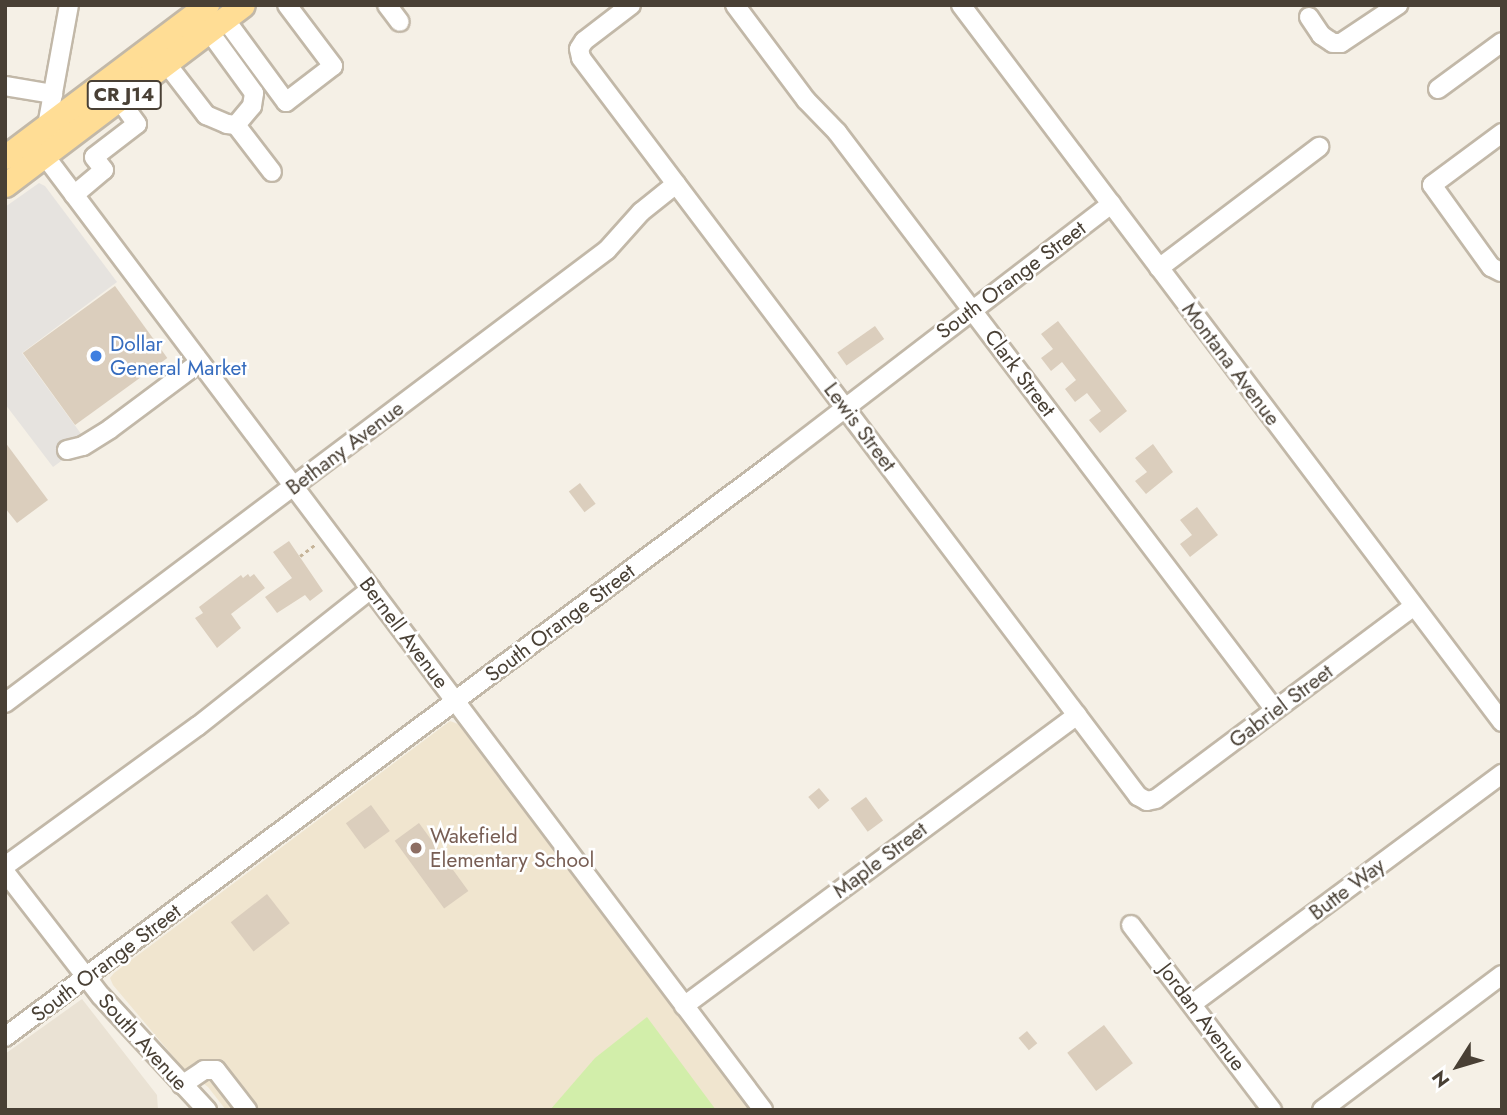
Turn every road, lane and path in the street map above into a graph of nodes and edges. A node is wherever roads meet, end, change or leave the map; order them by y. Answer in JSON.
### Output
{"nodes":[{"id":1,"x":69,"y":5,"type":"edge"},
{"id":2,"x":207,"y":5,"type":"edge"},
{"id":3,"x":287,"y":5,"type":"edge"},
{"id":4,"x":387,"y":5,"type":"edge"},
{"id":5,"x":631,"y":5,"type":"edge"},
{"id":6,"x":735,"y":5,"type":"edge"},
{"id":7,"x":961,"y":5,"type":"edge"},
{"id":8,"x":1398,"y":5,"type":"edge"},
{"id":9,"x":1308,"y":17,"type":"dead end"},
{"id":10,"x":226,"y":18,"type":"edge"},
{"id":11,"x":400,"y":22,"type":"dead end"},
{"id":12,"x":1502,"y":42,"type":"edge"},
{"id":13,"x":166,"y":63,"type":"junction"},
{"id":14,"x":5,"y":86,"type":"edge"},
{"id":15,"x":1438,"y":89,"type":"dead end"},
{"id":16,"x":53,"y":94,"type":"junction"},
{"id":17,"x":119,"y":99,"type":"junction"},
{"id":18,"x":236,"y":125,"type":"junction"},
{"id":19,"x":47,"y":126,"type":"junction"},
{"id":20,"x":1502,"y":133,"type":"edge"},
{"id":21,"x":1319,"y":147,"type":"dead end"},
{"id":22,"x":45,"y":156,"type":"junction"},
{"id":23,"x":5,"y":157,"type":"edge"},
{"id":24,"x":272,"y":172,"type":"dead end"},
{"id":25,"x":676,"y":184,"type":"junction"},
{"id":26,"x":5,"y":185,"type":"edge"},
{"id":27,"x":74,"y":195,"type":"junction"},
{"id":28,"x":1111,"y":204,"type":"junction"},
{"id":29,"x":1159,"y":268,"type":"junction"},
{"id":30,"x":1501,"y":272,"type":"edge"},
{"id":31,"x":972,"y":310,"type":"junction"},
{"id":32,"x":200,"y":362,"type":"junction"},
{"id":33,"x":845,"y":408,"type":"junction"},
{"id":34,"x":68,"y":450,"type":"dead end"},
{"id":35,"x":294,"y":487,"type":"junction"},
{"id":36,"x":318,"y":542,"type":"dead end"},
{"id":37,"x":300,"y":556,"type":"dead end"},
{"id":38,"x":371,"y":589,"type":"junction"},
{"id":39,"x":1415,"y":606,"type":"junction"},
{"id":40,"x":456,"y":702,"type":"junction"},
{"id":41,"x":5,"y":703,"type":"edge"},
{"id":42,"x":1275,"y":710,"type":"junction"},
{"id":43,"x":1076,"y":715,"type":"junction"},
{"id":44,"x":1502,"y":722,"type":"edge"},
{"id":45,"x":1502,"y":774,"type":"edge"},
{"id":46,"x":1147,"y":801,"type":"joint"},
{"id":47,"x":5,"y":866,"type":"edge"},
{"id":48,"x":5,"y":872,"type":"edge"},
{"id":49,"x":1131,"y":925,"type":"dead end"},
{"id":50,"x":1502,"y":975,"type":"edge"},
{"id":51,"x":87,"y":978,"type":"junction"},
{"id":52,"x":1192,"y":1004,"type":"junction"},
{"id":53,"x":684,"y":1006,"type":"junction"},
{"id":54,"x":5,"y":1037,"type":"edge"},
{"id":55,"x":181,"y":1085,"type":"junction"},
{"id":56,"x":197,"y":1106,"type":"edge"},
{"id":57,"x":247,"y":1110,"type":"edge"},
{"id":58,"x":763,"y":1110,"type":"edge"},
{"id":59,"x":1272,"y":1110,"type":"edge"},
{"id":60,"x":1322,"y":1110,"type":"edge"}],
"edges":[{"from":1,"to":16,"type":"street"},
{"from":2,"to":19,"type":"main road","number":"CR J14"},
{"from":3,"to":10,"type":"street"},
{"from":4,"to":11,"type":"street"},
{"from":5,"to":25,"type":"street","name":"Lewis Street"},
{"from":6,"to":31,"type":"street","name":"Clark Street"},
{"from":7,"to":28,"type":"street","name":"Montana Avenue"},
{"from":8,"to":9,"type":"street"},
{"from":10,"to":13,"type":"main road","number":"CR J14"},
{"from":10,"to":18,"type":"street"},
{"from":12,"to":15,"type":"street"},
{"from":13,"to":17,"type":"main road","number":"CR J14"},
{"from":13,"to":18,"type":"street"},
{"from":14,"to":16,"type":"street"},
{"from":16,"to":19,"type":"street"},
{"from":17,"to":22,"type":"main road","number":"CR J14"},
{"from":17,"to":27,"type":"street"},
{"from":18,"to":24,"type":"street"},
{"from":19,"to":23,"type":"main road","number":"CR J14"},
{"from":20,"to":30,"type":"street"},
{"from":21,"to":29,"type":"street"},
{"from":22,"to":26,"type":"main road","number":"CR J14"},
{"from":22,"to":27,"type":"street","name":"Bernell Avenue"},
{"from":25,"to":33,"type":"street","name":"Lewis Street"},
{"from":25,"to":35,"type":"street","name":"Bethany Avenue"},
{"from":27,"to":32,"type":"street","name":"Bernell Avenue"},
{"from":28,"to":29,"type":"street","name":"Montana Avenue"},
{"from":28,"to":31,"type":"street","name":"South Orange Street"},
{"from":29,"to":39,"type":"street","name":"Montana Avenue"},
{"from":31,"to":33,"type":"street","name":"South Orange Street"},
{"from":31,"to":42,"type":"street","name":"Clark Street"},
{"from":32,"to":34,"type":"street"},
{"from":32,"to":35,"type":"street","name":"Bernell Avenue"},
{"from":33,"to":40,"type":"street","name":"South Orange Street"},
{"from":33,"to":43,"type":"street","name":"Lewis Street"},
{"from":35,"to":38,"type":"street","name":"Bernell Avenue"},
{"from":35,"to":41,"type":"street","name":"Bethany Avenue"},
{"from":36,"to":37,"type":"path"},
{"from":38,"to":40,"type":"street","name":"Bernell Avenue"},
{"from":38,"to":47,"type":"street"},
{"from":39,"to":42,"type":"street","name":"Gabriel Street"},
{"from":39,"to":44,"type":"street","name":"Montana Avenue"},
{"from":40,"to":51,"type":"street","name":"South Orange Street"},
{"from":40,"to":53,"type":"street","name":"Bernell Avenue"},
{"from":42,"to":46,"type":"street","name":"Gabriel Street"},
{"from":43,"to":46,"type":"street","name":"Lewis Street"},
{"from":43,"to":53,"type":"street","name":"Maple Street"},
{"from":45,"to":52,"type":"street","name":"Butte Way"},
{"from":48,"to":51,"type":"street","name":"South Avenue"},
{"from":49,"to":52,"type":"street","name":"Jordan Avenue"},
{"from":50,"to":60,"type":"street"},
{"from":51,"to":54,"type":"street","name":"South Orange Street"},
{"from":51,"to":55,"type":"street","name":"South Avenue"},
{"from":52,"to":59,"type":"street","name":"Jordan Avenue"},
{"from":53,"to":58,"type":"street","name":"Bernell Avenue"},
{"from":55,"to":56,"type":"street","name":"South Avenue"},
{"from":55,"to":57,"type":"street"}]}
